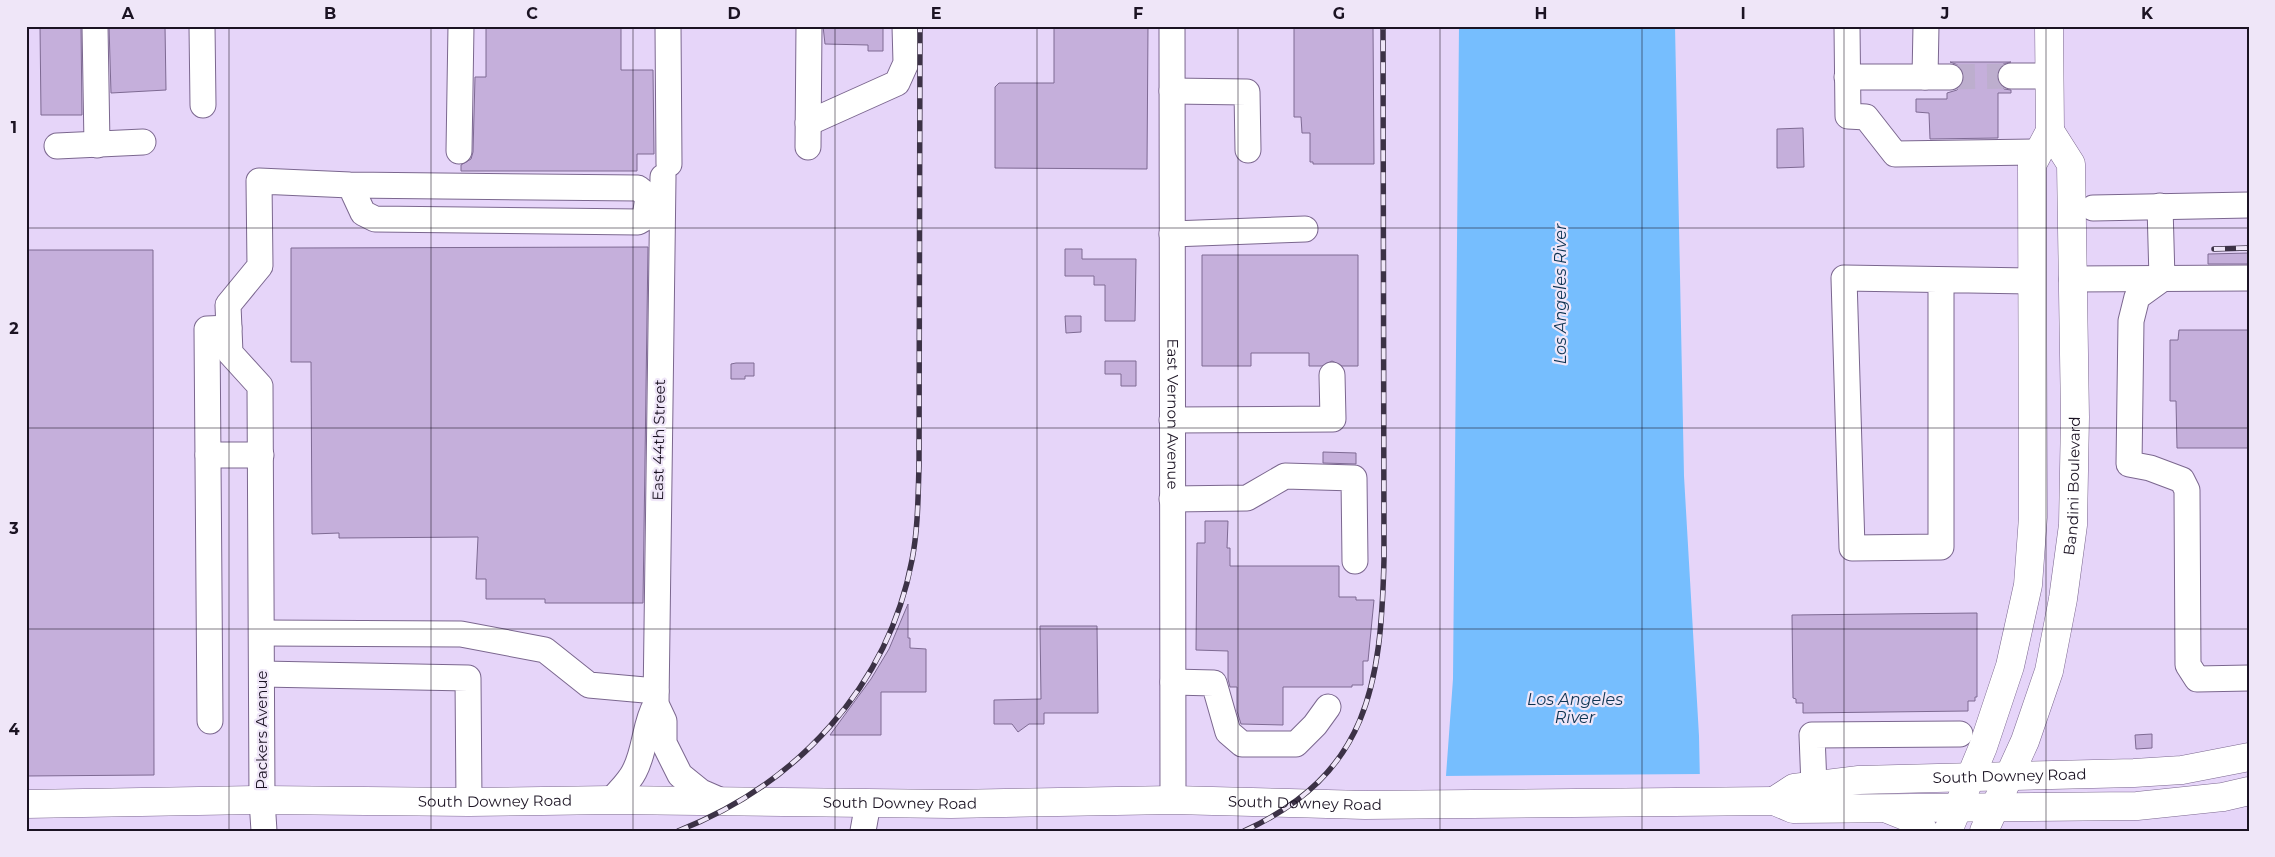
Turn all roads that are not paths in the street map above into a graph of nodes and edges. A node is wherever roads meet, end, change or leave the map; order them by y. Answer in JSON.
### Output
{"nodes":[{"id":1,"x":95,"y":26,"type":"edge"},
{"id":2,"x":202,"y":26,"type":"edge"},
{"id":3,"x":461,"y":26,"type":"edge"},
{"id":4,"x":668,"y":26,"type":"edge"},
{"id":5,"x":809,"y":26,"type":"edge"},
{"id":6,"x":905,"y":26,"type":"edge"},
{"id":7,"x":1172,"y":26,"type":"edge"},
{"id":8,"x":1847,"y":26,"type":"edge"},
{"id":9,"x":1926,"y":26,"type":"edge"},
{"id":10,"x":2048,"y":26,"type":"edge"},
{"id":11,"x":2011,"y":76,"type":"tunnel mouth"},
{"id":12,"x":2049,"y":76,"type":"junction"},
{"id":13,"x":1848,"y":77,"type":"junction"},
{"id":14,"x":1925,"y":77,"type":"junction"},
{"id":15,"x":1950,"y":77,"type":"tunnel mouth"},
{"id":16,"x":1172,"y":91,"type":"junction"},
{"id":17,"x":203,"y":105,"type":"dead end"},
{"id":18,"x":143,"y":142,"type":"dead end"},
{"id":19,"x":2044,"y":142,"type":"junction"},
{"id":20,"x":97,"y":145,"type":"junction"},
{"id":21,"x":57,"y":146,"type":"dead end"},
{"id":22,"x":1248,"y":150,"type":"dead end"},
{"id":23,"x":459,"y":151,"type":"dead end"},
{"id":24,"x":660,"y":183,"type":"junction"},
{"id":25,"x":350,"y":186,"type":"junction"},
{"id":26,"x":2249,"y":204,"type":"edge"},
{"id":27,"x":2160,"y":206,"type":"junction"},
{"id":28,"x":2093,"y":208,"type":"dead end"},
{"id":29,"x":1305,"y":230,"type":"dead end"},
{"id":30,"x":1172,"y":234,"type":"junction"},
{"id":31,"x":2249,"y":278,"type":"edge"},
{"id":32,"x":2072,"y":279,"type":"junction"},
{"id":33,"x":2162,"y":279,"type":"junction"},
{"id":34,"x":1941,"y":280,"type":"junction"},
{"id":35,"x":2032,"y":281,"type":"junction"},
{"id":36,"x":229,"y":328,"type":"junction"},
{"id":37,"x":1332,"y":375,"type":"dead end"},
{"id":38,"x":1172,"y":420,"type":"junction"},
{"id":39,"x":208,"y":455,"type":"junction"},
{"id":40,"x":261,"y":455,"type":"junction"},
{"id":41,"x":1172,"y":499,"type":"junction"},
{"id":42,"x":1355,"y":561,"type":"dead end"},
{"id":43,"x":262,"y":633,"type":"junction"},
{"id":44,"x":262,"y":666,"type":"junction"},
{"id":45,"x":2249,"y":678,"type":"edge"},
{"id":46,"x":1173,"y":682,"type":"junction"},
{"id":47,"x":656,"y":698,"type":"junction"},
{"id":48,"x":1328,"y":708,"type":"dead end"},
{"id":49,"x":210,"y":721,"type":"dead end"},
{"id":50,"x":1960,"y":734,"type":"dead end"},
{"id":51,"x":2249,"y":757,"type":"edge"},
{"id":52,"x":1970,"y":776,"type":"junction"},
{"id":53,"x":2008,"y":776,"type":"junction"},
{"id":54,"x":1814,"y":786,"type":"junction"},
{"id":55,"x":2249,"y":791,"type":"edge"},
{"id":56,"x":262,"y":800,"type":"junction"},
{"id":57,"x":612,"y":800,"type":"junction"},
{"id":58,"x":1173,"y":800,"type":"junction"},
{"id":59,"x":1774,"y":801,"type":"junction"},
{"id":60,"x":469,"y":802,"type":"junction"},
{"id":61,"x":724,"y":802,"type":"junction"},
{"id":62,"x":868,"y":803,"type":"junction"},
{"id":63,"x":26,"y":804,"type":"edge"},
{"id":64,"x":1886,"y":808,"type":"junction"},
{"id":65,"x":1953,"y":819,"type":"edge"},
{"id":66,"x":1989,"y":819,"type":"edge"},
{"id":67,"x":264,"y":831,"type":"edge"},
{"id":68,"x":863,"y":831,"type":"edge"},
{"id":69,"x":1924,"y":831,"type":"edge"}],
"edges":[{"from":1,"to":20,"type":"street"},
{"from":2,"to":17,"type":"street"},
{"from":3,"to":23,"type":"street"},
{"from":4,"to":24,"type":"street","name":"East 44th Street"},
{"from":5,"to":6,"type":"street"},
{"from":7,"to":16,"type":"street","name":"East Vernon Avenue"},
{"from":8,"to":13,"type":"street"},
{"from":9,"to":14,"type":"street"},
{"from":10,"to":12,"type":"main road"},
{"from":11,"to":12,"type":"street"},
{"from":12,"to":19,"type":"main road"},
{"from":13,"to":14,"type":"street"},
{"from":13,"to":19,"type":"street"},
{"from":14,"to":15,"type":"street"},
{"from":16,"to":22,"type":"street"},
{"from":16,"to":30,"type":"street","name":"East Vernon Avenue"},
{"from":18,"to":20,"type":"street"},
{"from":19,"to":32,"type":"main road","name":"Bandini Boulevard"},
{"from":19,"to":35,"type":"main road"},
{"from":20,"to":21,"type":"street"},
{"from":24,"to":25,"type":"street"},
{"from":24,"to":25,"type":"street"},
{"from":24,"to":47,"type":"street","name":"East 44th Street"},
{"from":25,"to":36,"type":"street","name":"Packers Avenue"},
{"from":26,"to":27,"type":"street"},
{"from":27,"to":28,"type":"street"},
{"from":27,"to":33,"type":"street"},
{"from":29,"to":30,"type":"street"},
{"from":30,"to":38,"type":"street","name":"East Vernon Avenue"},
{"from":31,"to":33,"type":"street"},
{"from":32,"to":33,"type":"street"},
{"from":32,"to":53,"type":"main road","name":"Bandini Boulevard"},
{"from":33,"to":45,"type":"street"},
{"from":34,"to":34,"type":"street"},
{"from":34,"to":35,"type":"street"},
{"from":35,"to":52,"type":"main road"},
{"from":36,"to":39,"type":"street"},
{"from":36,"to":40,"type":"street","name":"Packers Avenue"},
{"from":37,"to":38,"type":"street"},
{"from":38,"to":41,"type":"street","name":"East Vernon Avenue"},
{"from":39,"to":40,"type":"street"},
{"from":39,"to":49,"type":"street"},
{"from":40,"to":43,"type":"street","name":"Packers Avenue"},
{"from":41,"to":42,"type":"street"},
{"from":41,"to":46,"type":"street","name":"East Vernon Avenue"},
{"from":43,"to":44,"type":"street","name":"Packers Avenue"},
{"from":43,"to":47,"type":"street"},
{"from":44,"to":56,"type":"street","name":"Packers Avenue"},
{"from":44,"to":60,"type":"street"},
{"from":46,"to":48,"type":"street"},
{"from":46,"to":58,"type":"street","name":"East Vernon Avenue"},
{"from":47,"to":57,"type":"street","name":"East 44th Street"},
{"from":47,"to":61,"type":"street","name":"East 44th Street"},
{"from":50,"to":54,"type":"street"},
{"from":51,"to":53,"type":"main road","name":"South Downey Road"},
{"from":52,"to":53,"type":"main road","name":"South Downey Road"},
{"from":52,"to":54,"type":"main road","name":"South Downey Road"},
{"from":52,"to":65,"type":"main road"},
{"from":53,"to":66,"type":"main road","name":"Bandini Boulevard"},
{"from":54,"to":59,"type":"main road","name":"South Downey Road"},
{"from":55,"to":66,"type":"main road","name":"South Downey Road"},
{"from":56,"to":60,"type":"main road","name":"South Downey Road"},
{"from":56,"to":63,"type":"main road","name":"South Downey Road"},
{"from":56,"to":67,"type":"street","name":"Packers Avenue"},
{"from":57,"to":60,"type":"main road","name":"South Downey Road"},
{"from":57,"to":61,"type":"main road","name":"South Downey Road"},
{"from":58,"to":59,"type":"main road","name":"South Downey Road"},
{"from":58,"to":62,"type":"main road","name":"South Downey Road"},
{"from":59,"to":64,"type":"main road","name":"South Downey Road"},
{"from":61,"to":62,"type":"main road","name":"South Downey Road"},
{"from":62,"to":68,"type":"street"},
{"from":64,"to":65,"type":"main road","name":"South Downey Road"},
{"from":64,"to":69,"type":"main road"},
{"from":65,"to":66,"type":"main road","name":"South Downey Road"}]}
